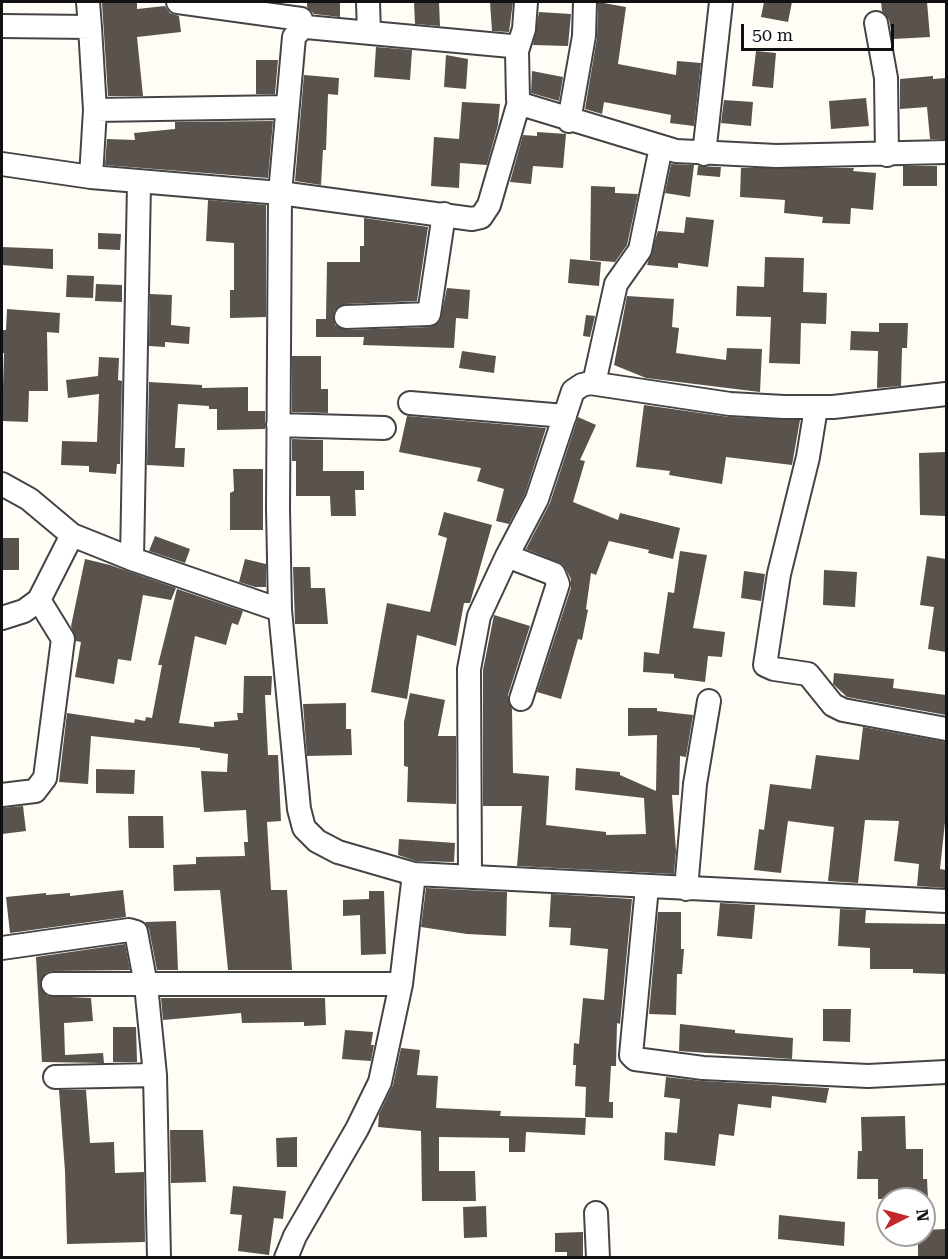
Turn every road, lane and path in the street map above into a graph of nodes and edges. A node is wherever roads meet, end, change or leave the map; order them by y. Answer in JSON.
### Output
{"nodes":[{"id":1,"x":88,"y":2,"type":"edge"},
{"id":2,"x":178,"y":2,"type":"edge"},
{"id":3,"x":368,"y":2,"type":"edge"},
{"id":4,"x":526,"y":2,"type":"edge"},
{"id":5,"x":585,"y":2,"type":"edge"},
{"id":6,"x":722,"y":2,"type":"edge"},
{"id":7,"x":301,"y":16,"type":"edge"},
{"id":8,"x":2,"y":18,"type":"edge"},
{"id":9,"x":876,"y":23,"type":"dead end"},
{"id":10,"x":2,"y":26,"type":"edge"},
{"id":11,"x":90,"y":27,"type":"junction"},
{"id":12,"x":369,"y":33,"type":"junction"},
{"id":13,"x":517,"y":51,"type":"junction"},
{"id":14,"x":519,"y":102,"type":"junction"},
{"id":15,"x":286,"y":107,"type":"junction"},
{"id":16,"x":95,"y":110,"type":"junction"},
{"id":17,"x":569,"y":121,"type":"junction"},
{"id":18,"x":661,"y":147,"type":"junction"},
{"id":19,"x":946,"y":152,"type":"edge"},
{"id":20,"x":704,"y":154,"type":"junction"},
{"id":21,"x":887,"y":155,"type":"junction"},
{"id":22,"x":2,"y":164,"type":"edge"},
{"id":23,"x":91,"y":177,"type":"junction"},
{"id":24,"x":139,"y":183,"type":"junction"},
{"id":25,"x":280,"y":193,"type":"junction"},
{"id":26,"x":444,"y":214,"type":"junction"},
{"id":27,"x":346,"y":317,"type":"dead end"},
{"id":28,"x":594,"y":383,"type":"junction"},
{"id":29,"x":946,"y":394,"type":"edge"},
{"id":30,"x":410,"y":403,"type":"dead end"},
{"id":31,"x":816,"y":408,"type":"junction"},
{"id":32,"x":565,"y":416,"type":"junction"},
{"id":33,"x":278,"y":425,"type":"junction"},
{"id":34,"x":384,"y":428,"type":"dead end"},
{"id":35,"x":2,"y":484,"type":"edge"},
{"id":36,"x":72,"y":535,"type":"junction"},
{"id":37,"x":507,"y":556,"type":"junction"},
{"id":38,"x":132,"y":559,"type":"junction"},
{"id":39,"x":39,"y":600,"type":"junction"},
{"id":40,"x":280,"y":610,"type":"junction"},
{"id":41,"x":2,"y":618,"type":"edge"},
{"id":42,"x":521,"y":699,"type":"dead end"},
{"id":43,"x":709,"y":701,"type":"dead end"},
{"id":44,"x":946,"y":729,"type":"edge"},
{"id":45,"x":2,"y":795,"type":"edge"},
{"id":46,"x":414,"y":874,"type":"junction"},
{"id":47,"x":470,"y":876,"type":"junction"},
{"id":48,"x":647,"y":887,"type":"junction"},
{"id":49,"x":686,"y":889,"type":"junction"},
{"id":50,"x":946,"y":902,"type":"edge"},
{"id":51,"x":2,"y":948,"type":"edge"},
{"id":52,"x":53,"y":984,"type":"dead end"},
{"id":53,"x":401,"y":984,"type":"junction"},
{"id":54,"x":146,"y":985,"type":"junction"},
{"id":55,"x":946,"y":1072,"type":"edge"},
{"id":56,"x":155,"y":1075,"type":"junction"},
{"id":57,"x":55,"y":1077,"type":"dead end"},
{"id":58,"x":596,"y":1213,"type":"dead end"},
{"id":59,"x":159,"y":1257,"type":"edge"},
{"id":60,"x":286,"y":1257,"type":"edge"},
{"id":61,"x":598,"y":1257,"type":"edge"}],
"edges":[{"from":1,"to":11,"type":"street"},
{"from":2,"to":7,"type":"street"},
{"from":3,"to":12,"type":"street"},
{"from":4,"to":13,"type":"street"},
{"from":5,"to":17,"type":"street"},
{"from":6,"to":20,"type":"street"},
{"from":7,"to":12,"type":"street"},
{"from":7,"to":15,"type":"street"},
{"from":8,"to":10,"type":"street"},
{"from":9,"to":21,"type":"street"},
{"from":10,"to":11,"type":"street"},
{"from":11,"to":16,"type":"street"},
{"from":12,"to":13,"type":"street"},
{"from":13,"to":14,"type":"street"},
{"from":14,"to":17,"type":"street"},
{"from":14,"to":26,"type":"street"},
{"from":15,"to":16,"type":"street"},
{"from":15,"to":25,"type":"street"},
{"from":16,"to":23,"type":"street"},
{"from":17,"to":18,"type":"street"},
{"from":18,"to":20,"type":"street"},
{"from":18,"to":28,"type":"street"},
{"from":19,"to":21,"type":"street"},
{"from":20,"to":21,"type":"street"},
{"from":22,"to":23,"type":"street"},
{"from":23,"to":24,"type":"street"},
{"from":24,"to":25,"type":"street"},
{"from":24,"to":38,"type":"street"},
{"from":25,"to":26,"type":"street"},
{"from":25,"to":33,"type":"street"},
{"from":26,"to":27,"type":"street"},
{"from":28,"to":31,"type":"street"},
{"from":28,"to":32,"type":"street"},
{"from":29,"to":31,"type":"street"},
{"from":30,"to":32,"type":"street"},
{"from":31,"to":44,"type":"street"},
{"from":32,"to":37,"type":"street"},
{"from":33,"to":34,"type":"street"},
{"from":33,"to":40,"type":"street"},
{"from":35,"to":36,"type":"street"},
{"from":36,"to":38,"type":"street"},
{"from":36,"to":39,"type":"street"},
{"from":37,"to":42,"type":"street"},
{"from":37,"to":47,"type":"street"},
{"from":38,"to":40,"type":"street"},
{"from":39,"to":41,"type":"street"},
{"from":39,"to":45,"type":"street"},
{"from":40,"to":46,"type":"street"},
{"from":43,"to":49,"type":"street"},
{"from":46,"to":47,"type":"street"},
{"from":46,"to":53,"type":"street"},
{"from":47,"to":48,"type":"street"},
{"from":48,"to":49,"type":"street"},
{"from":48,"to":55,"type":"street"},
{"from":49,"to":50,"type":"street"},
{"from":51,"to":54,"type":"street"},
{"from":52,"to":54,"type":"street"},
{"from":53,"to":54,"type":"street"},
{"from":53,"to":60,"type":"street"},
{"from":54,"to":56,"type":"street"},
{"from":56,"to":57,"type":"street"},
{"from":56,"to":59,"type":"street"},
{"from":58,"to":61,"type":"street"}]}
